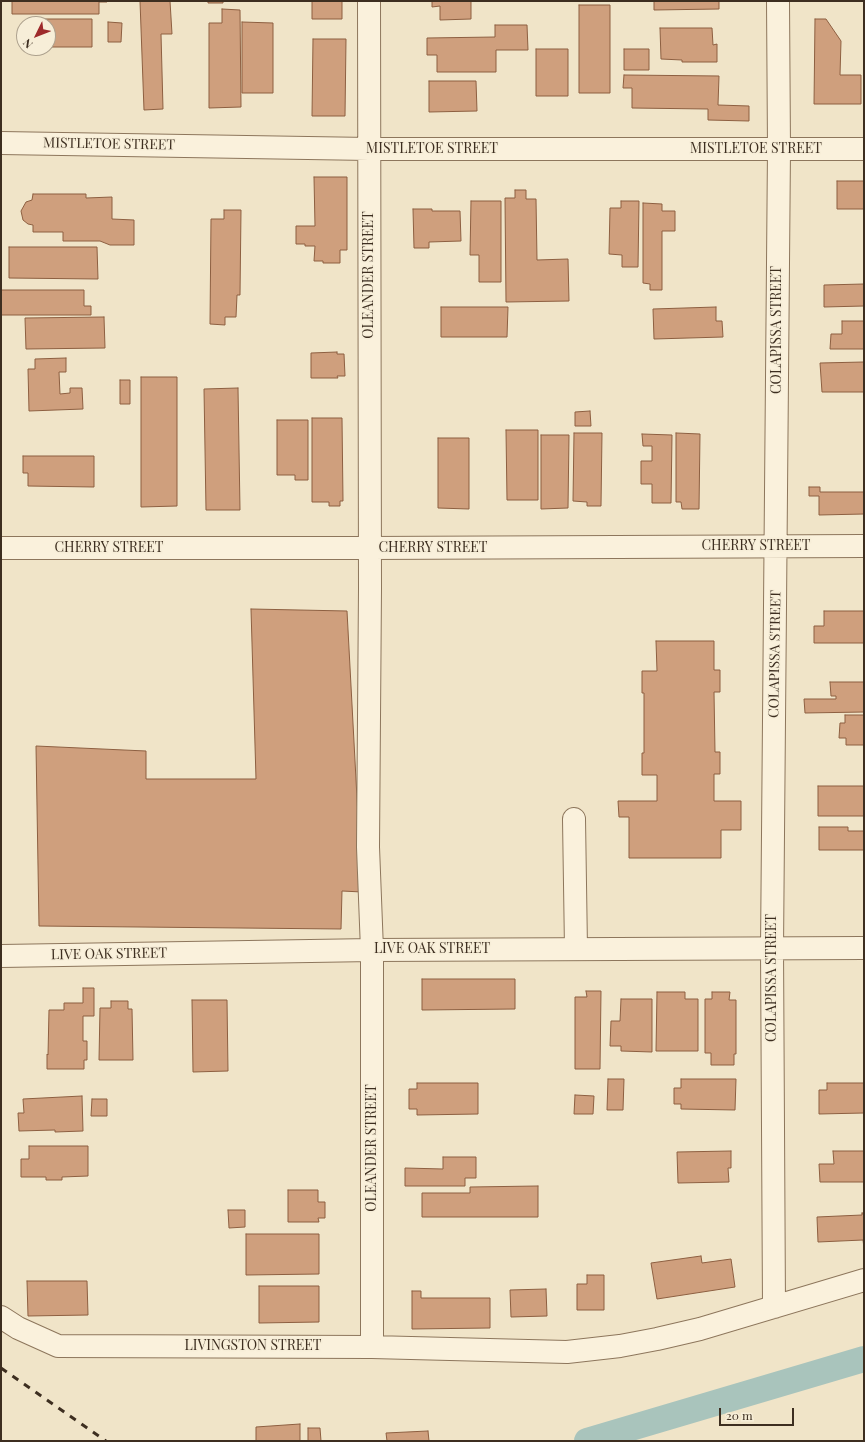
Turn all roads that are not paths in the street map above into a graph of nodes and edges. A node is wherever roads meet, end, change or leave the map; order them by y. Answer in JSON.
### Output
{"nodes":[{"id":1,"x":369,"y":1,"type":"edge"},
{"id":2,"x":778,"y":1,"type":"edge"},
{"id":3,"x":1,"y":143,"type":"edge"},
{"id":4,"x":369,"y":149,"type":"junction"},
{"id":5,"x":778,"y":149,"type":"junction"},
{"id":6,"x":864,"y":149,"type":"edge"},
{"id":7,"x":776,"y":546,"type":"junction"},
{"id":8,"x":864,"y":546,"type":"edge"},
{"id":9,"x":1,"y":548,"type":"edge"},
{"id":10,"x":369,"y":548,"type":"junction"},
{"id":11,"x":574,"y":819,"type":"dead end"},
{"id":12,"x":772,"y":948,"type":"junction"},
{"id":13,"x":864,"y":948,"type":"edge"},
{"id":14,"x":576,"y":949,"type":"junction"},
{"id":15,"x":372,"y":950,"type":"junction"},
{"id":16,"x":1,"y":956,"type":"edge"},
{"id":17,"x":864,"y":1280,"type":"edge"},
{"id":18,"x":774,"y":1307,"type":"junction"},
{"id":19,"x":1,"y":1317,"type":"edge"},
{"id":20,"x":372,"y":1347,"type":"junction"}],
"edges":[{"from":1,"to":4,"type":"street","name":"OLEANDER STREET"},
{"from":2,"to":5,"type":"street","name":"COLAPISSA STREET"},
{"from":3,"to":4,"type":"street","name":"MISTLETOE STREET"},
{"from":4,"to":5,"type":"street","name":"MISTLETOE STREET"},
{"from":4,"to":10,"type":"street","name":"OLEANDER STREET"},
{"from":5,"to":6,"type":"street","name":"MISTLETOE STREET"},
{"from":5,"to":7,"type":"street","name":"COLAPISSA STREET"},
{"from":7,"to":8,"type":"street","name":"CHERRY STREET"},
{"from":7,"to":10,"type":"street","name":"CHERRY STREET"},
{"from":7,"to":12,"type":"street","name":"COLAPISSA STREET"},
{"from":9,"to":10,"type":"street","name":"CHERRY STREET"},
{"from":10,"to":15,"type":"street","name":"OLEANDER STREET"},
{"from":11,"to":14,"type":"street"},
{"from":12,"to":13,"type":"street","name":"LIVE OAK STREET"},
{"from":12,"to":14,"type":"street","name":"LIVE OAK STREET"},
{"from":12,"to":18,"type":"street","name":"COLAPISSA STREET"},
{"from":14,"to":15,"type":"street","name":"LIVE OAK STREET"},
{"from":15,"to":16,"type":"street","name":"LIVE OAK STREET"},
{"from":15,"to":20,"type":"street","name":"OLEANDER STREET"},
{"from":17,"to":18,"type":"street","name":"LIVINGSTON STREET"},
{"from":18,"to":20,"type":"street","name":"LIVINGSTON STREET"},
{"from":19,"to":20,"type":"street","name":"LIVINGSTON STREET"}]}
